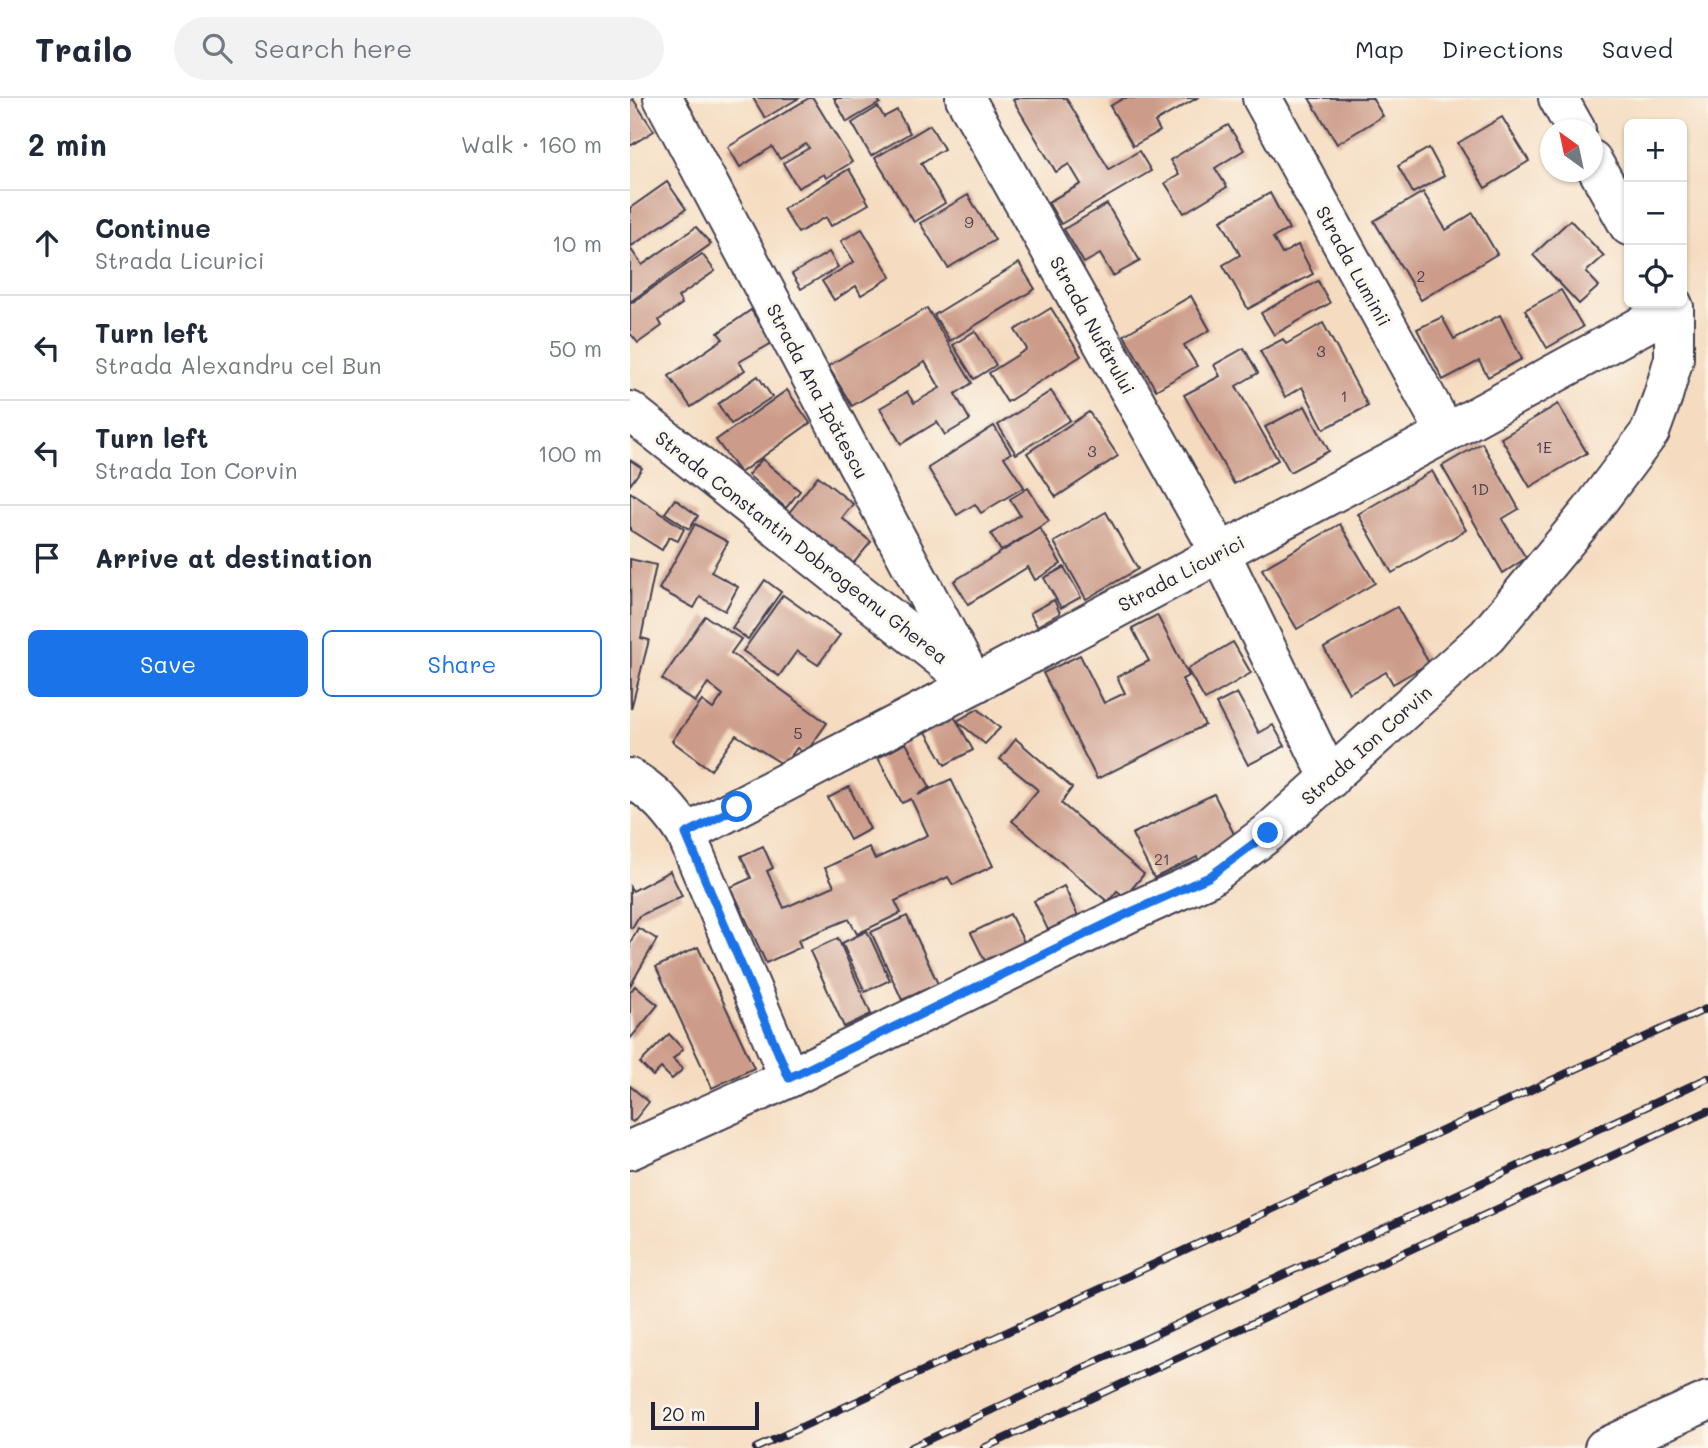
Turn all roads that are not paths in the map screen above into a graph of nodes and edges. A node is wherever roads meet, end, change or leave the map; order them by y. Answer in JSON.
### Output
{"nodes":[{"id":1,"x":663,"y":98,"type":"edge"},
{"id":2,"x":965,"y":98,"type":"edge"},
{"id":3,"x":1262,"y":98,"type":"edge"},
{"id":4,"x":1559,"y":98,"type":"edge"},
{"id":5,"x":1570,"y":119,"type":"edge"},
{"id":6,"x":1603,"y":180,"type":"edge"},
{"id":7,"x":1624,"y":217,"type":"edge"},
{"id":8,"x":1668,"y":308,"type":"edge"},
{"id":9,"x":1673,"y":308,"type":"edge"},
{"id":10,"x":630,"y":411,"type":"edge"},
{"id":11,"x":1446,"y":433,"type":"junction"},
{"id":12,"x":1220,"y":552,"type":"junction"},
{"id":13,"x":974,"y":684,"type":"junction"},
{"id":14,"x":1330,"y":779,"type":"junction"},
{"id":15,"x":635,"y":792,"type":"edge"},
{"id":16,"x":686,"y":834,"type":"junction"},
{"id":17,"x":789,"y":1078,"type":"junction"},
{"id":18,"x":630,"y":1150,"type":"edge"},
{"id":19,"x":1708,"y":1401,"type":"edge"},
{"id":20,"x":1604,"y":1448,"type":"edge"}],
"edges":[{"from":1,"to":13,"type":"street","name":"Strada Ana Ipătescu"},
{"from":2,"to":12,"type":"street","name":"Strada Nufărului"},
{"from":3,"to":11,"type":"street","name":"Strada Luminii"},
{"from":4,"to":5,"type":"street"},
{"from":6,"to":7,"type":"street"},
{"from":8,"to":11,"type":"street","name":"Strada Licurici"},
{"from":9,"to":14,"type":"street","name":"Strada Ion Corvin"},
{"from":10,"to":13,"type":"street","name":"Strada Constantin Dobrogeanu Gherea"},
{"from":11,"to":12,"type":"street","name":"Strada Licurici"},
{"from":12,"to":13,"type":"street","name":"Strada Licurici"},
{"from":12,"to":14,"type":"street","name":"Strada Nufărului"},
{"from":13,"to":16,"type":"street","name":"Strada Licurici"},
{"from":14,"to":17,"type":"street","name":"Strada Ion Corvin"},
{"from":15,"to":16,"type":"street"},
{"from":16,"to":17,"type":"street"},
{"from":17,"to":18,"type":"street","name":"Strada Ion Corvin"},
{"from":19,"to":20,"type":"street"}]}
